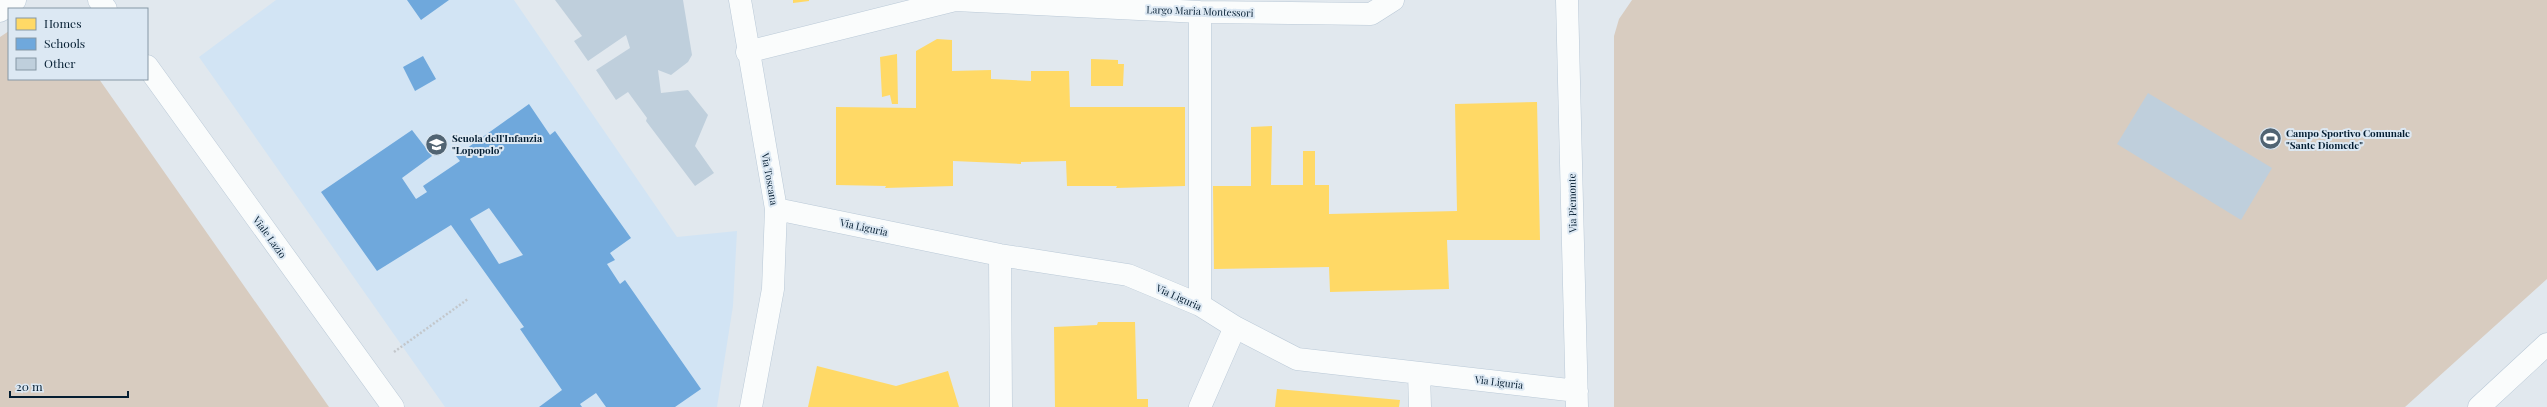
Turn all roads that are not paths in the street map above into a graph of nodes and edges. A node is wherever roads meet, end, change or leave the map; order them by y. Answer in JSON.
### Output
{"nodes":[{"id":1,"x":15,"y":0,"type":"edge"},
{"id":2,"x":740,"y":0,"type":"edge"},
{"id":3,"x":955,"y":0,"type":"edge"},
{"id":4,"x":1393,"y":0,"type":"edge"},
{"id":5,"x":1567,"y":0,"type":"edge"},
{"id":6,"x":0,"y":11,"type":"edge"},
{"id":7,"x":1200,"y":12,"type":"junction"},
{"id":8,"x":747,"y":52,"type":"junction"},
{"id":9,"x":148,"y":67,"type":"edge"},
{"id":10,"x":776,"y":209,"type":"junction"},
{"id":11,"x":1000,"y":255,"type":"junction"},
{"id":12,"x":1200,"y":305,"type":"junction"},
{"id":13,"x":1235,"y":327,"type":"junction"},
{"id":14,"x":2547,"y":344,"type":"edge"},
{"id":15,"x":1419,"y":372,"type":"junction"},
{"id":16,"x":1577,"y":399,"type":"edge"},
{"id":17,"x":393,"y":407,"type":"edge"},
{"id":18,"x":751,"y":407,"type":"edge"},
{"id":19,"x":1001,"y":407,"type":"edge"},
{"id":20,"x":1200,"y":407,"type":"edge"},
{"id":21,"x":1420,"y":407,"type":"edge"},
{"id":22,"x":2479,"y":407,"type":"edge"}],
"edges":[{"from":1,"to":6,"type":"street"},
{"from":2,"to":8,"type":"street","name":"Via Toscana"},
{"from":3,"to":7,"type":"street","name":"Largo Maria Montessori"},
{"from":3,"to":8,"type":"street","name":"Largo Maria Montessori"},
{"from":4,"to":7,"type":"street","name":"Largo Maria Montessori"},
{"from":5,"to":16,"type":"street","name":"Via Piemonte"},
{"from":7,"to":12,"type":"street"},
{"from":8,"to":10,"type":"street","name":"Via Toscana"},
{"from":9,"to":17,"type":"street","name":"Viale Lazio"},
{"from":10,"to":11,"type":"street","name":"Via Liguria"},
{"from":10,"to":18,"type":"street","name":"Via Toscana"},
{"from":11,"to":12,"type":"street","name":"Via Liguria"},
{"from":11,"to":19,"type":"street"},
{"from":12,"to":13,"type":"street","name":"Via Liguria"},
{"from":13,"to":15,"type":"street","name":"Via Liguria"},
{"from":13,"to":20,"type":"street"},
{"from":14,"to":22,"type":"street"},
{"from":15,"to":16,"type":"street","name":"Via Liguria"},
{"from":15,"to":21,"type":"street"}]}
